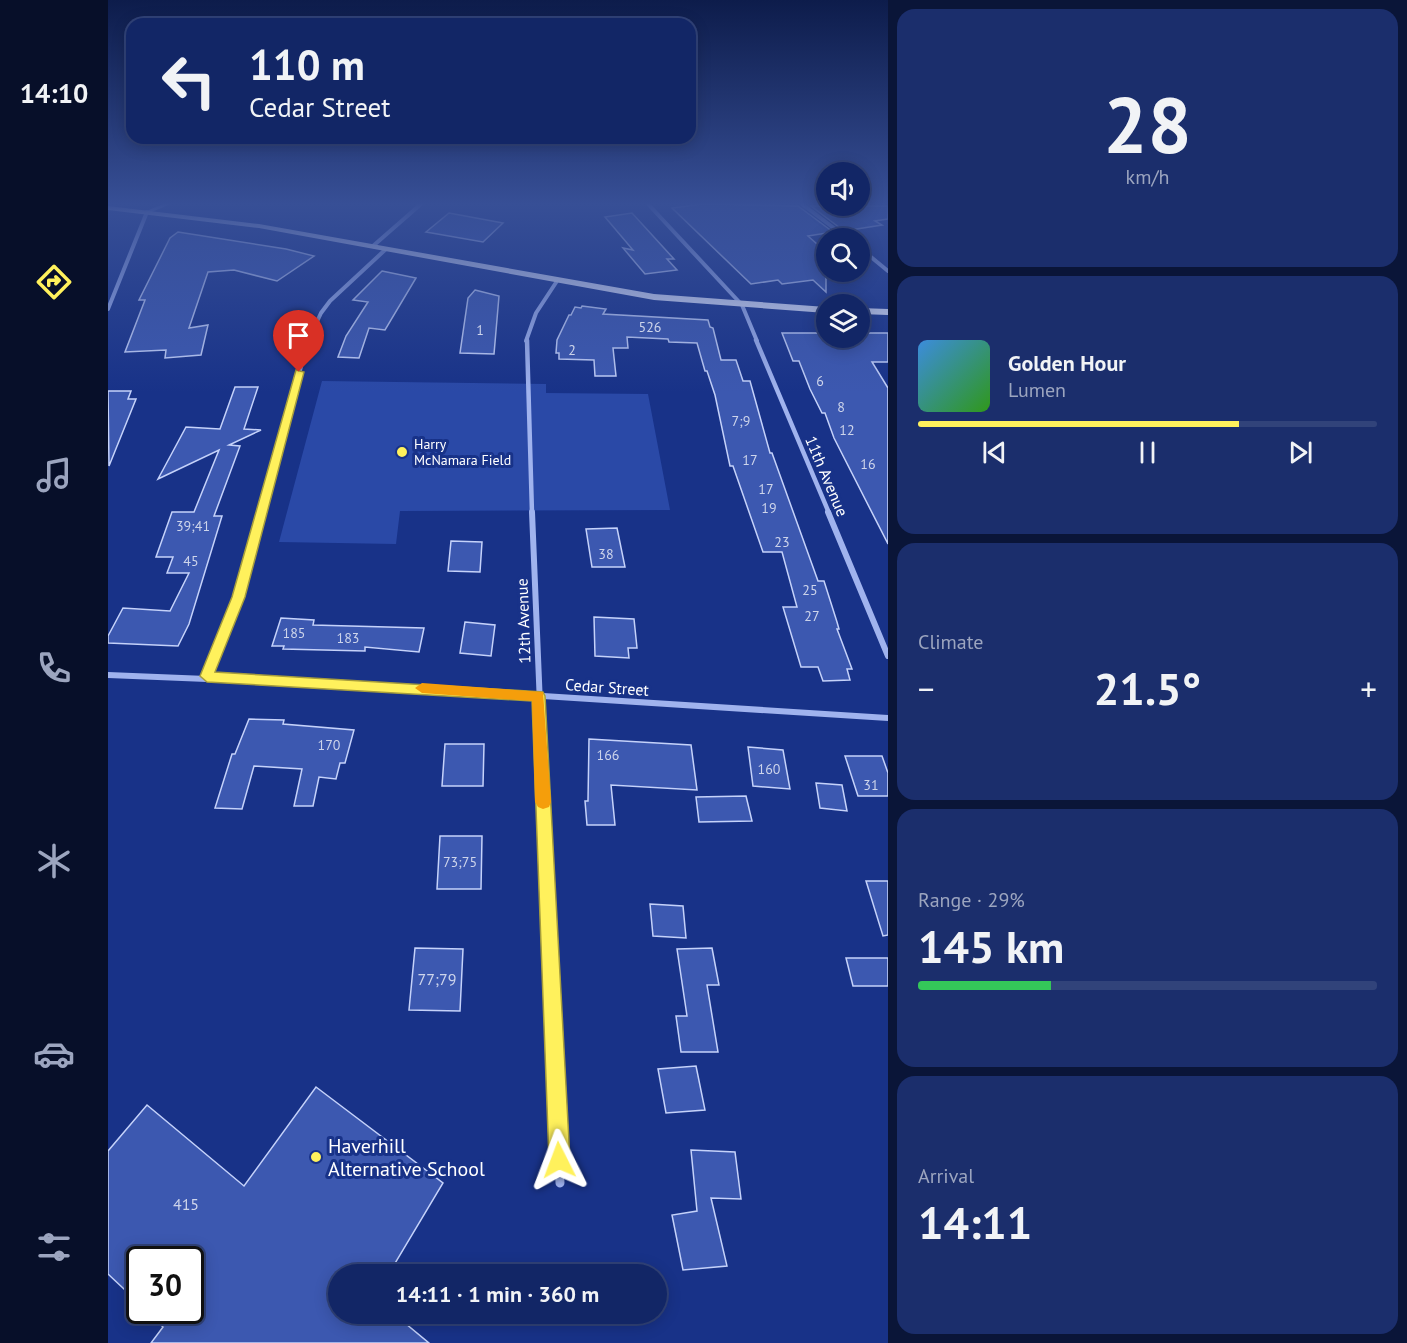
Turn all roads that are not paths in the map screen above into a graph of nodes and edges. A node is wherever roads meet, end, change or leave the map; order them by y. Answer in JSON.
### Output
{"nodes":[{"id":1,"x":125,"y":267,"type":"edge"},
{"id":2,"x":367,"y":267,"type":"edge"},
{"id":3,"x":480,"y":267,"type":"edge"},
{"id":4,"x":706,"y":267,"type":"edge"},
{"id":5,"x":557,"y":281,"type":"junction"},
{"id":6,"x":742,"y":305,"type":"junction"},
{"id":7,"x":108,"y":309,"type":"edge"},
{"id":8,"x":816,"y":309,"type":"edge"},
{"id":9,"x":870,"y":311,"type":"edge"},
{"id":10,"x":888,"y":312,"type":"edge"},
{"id":11,"x":888,"y":656,"type":"edge"},
{"id":12,"x":108,"y":675,"type":"edge"},
{"id":13,"x":207,"y":676,"type":"junction"},
{"id":14,"x":538,"y":696,"type":"junction"},
{"id":15,"x":888,"y":718,"type":"edge"},
{"id":16,"x":560,"y":1183,"type":"dead end"}],
"edges":[{"from":1,"to":7,"type":"street"},
{"from":2,"to":13,"type":"street"},
{"from":3,"to":5,"type":"main road"},
{"from":4,"to":6,"type":"street"},
{"from":5,"to":6,"type":"main road"},
{"from":5,"to":14,"type":"street","name":"12th Avenue"},
{"from":6,"to":8,"type":"main road"},
{"from":6,"to":11,"type":"street","name":"11th Avenue"},
{"from":9,"to":10,"type":"main road"},
{"from":12,"to":13,"type":"street","name":"Cedar Street"},
{"from":13,"to":14,"type":"street","name":"Cedar Street"},
{"from":14,"to":15,"type":"street","name":"Cedar Street"},
{"from":14,"to":16,"type":"street","name":"12th Avenue"}]}
